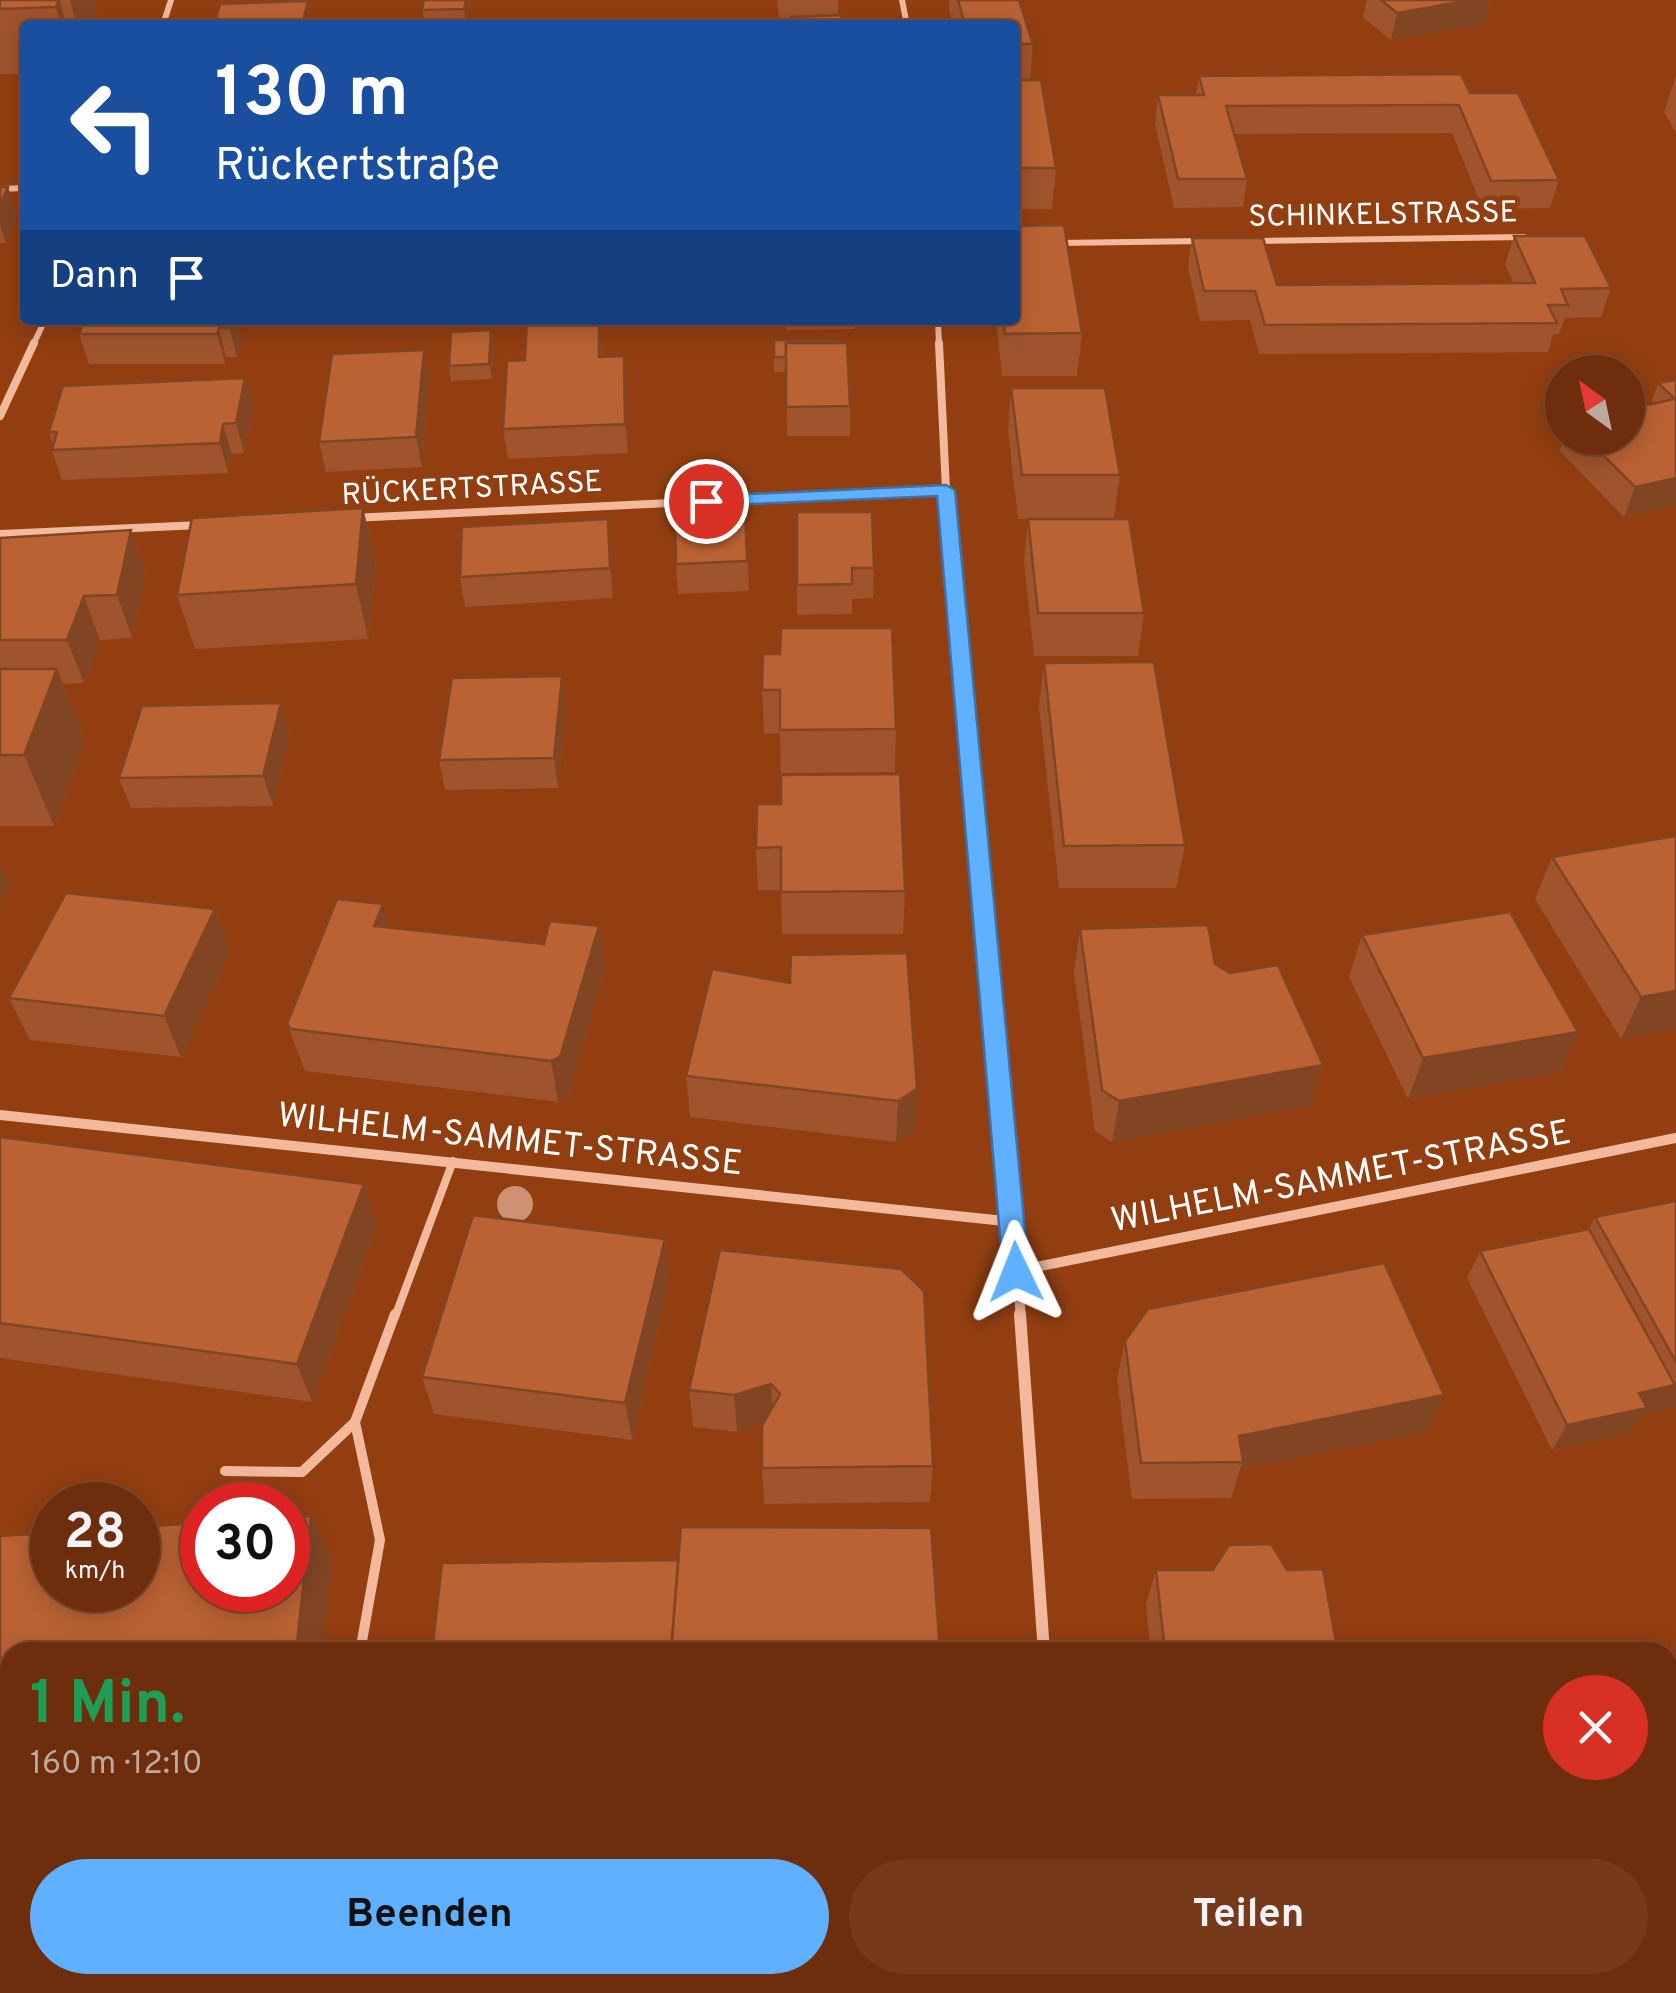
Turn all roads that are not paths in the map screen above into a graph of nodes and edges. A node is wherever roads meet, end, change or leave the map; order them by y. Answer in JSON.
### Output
{"nodes":[{"id":1,"x":1533,"y":237,"type":"edge"},
{"id":2,"x":1212,"y":241,"type":"edge"},
{"id":3,"x":1232,"y":241,"type":"edge"},
{"id":4,"x":1054,"y":244,"type":"edge"},
{"id":5,"x":43,"y":325,"type":"edge"},
{"id":6,"x":938,"y":325,"type":"edge"},
{"id":7,"x":0,"y":416,"type":"edge"},
{"id":8,"x":946,"y":490,"type":"junction"},
{"id":9,"x":333,"y":519,"type":"edge"},
{"id":10,"x":216,"y":524,"type":"edge"},
{"id":11,"x":0,"y":534,"type":"edge"},
{"id":12,"x":0,"y":1115,"type":"edge"},
{"id":13,"x":1676,"y":1138,"type":"edge"},
{"id":14,"x":453,"y":1161,"type":"junction"},
{"id":15,"x":1014,"y":1222,"type":"junction"},
{"id":16,"x":1016,"y":1272,"type":"junction"},
{"id":17,"x":355,"y":1422,"type":"junction"},
{"id":18,"x":226,"y":1472,"type":"dead end"},
{"id":19,"x":362,"y":1642,"type":"edge"},
{"id":20,"x":1043,"y":1642,"type":"edge"}],
"edges":[{"from":1,"to":3,"type":"street","name":"SCHINKELSTRASSE"},
{"from":2,"to":4,"type":"street","name":"SCHINKELSTRASSE"},
{"from":5,"to":7,"type":"street"},
{"from":6,"to":8,"type":"street"},
{"from":8,"to":9,"type":"street","name":"RÜCKERTSTRASSE"},
{"from":8,"to":15,"type":"street"},
{"from":10,"to":11,"type":"street"},
{"from":12,"to":14,"type":"street","name":"WILHELM-SAMMET-STRASSE"},
{"from":13,"to":16,"type":"street","name":"WILHELM-SAMMET-STRASSE"},
{"from":14,"to":15,"type":"street","name":"WILHELM-SAMMET-STRASSE"},
{"from":14,"to":17,"type":"lane"},
{"from":15,"to":16,"type":"street"},
{"from":16,"to":20,"type":"street"},
{"from":17,"to":18,"type":"lane"},
{"from":17,"to":19,"type":"lane"}]}
